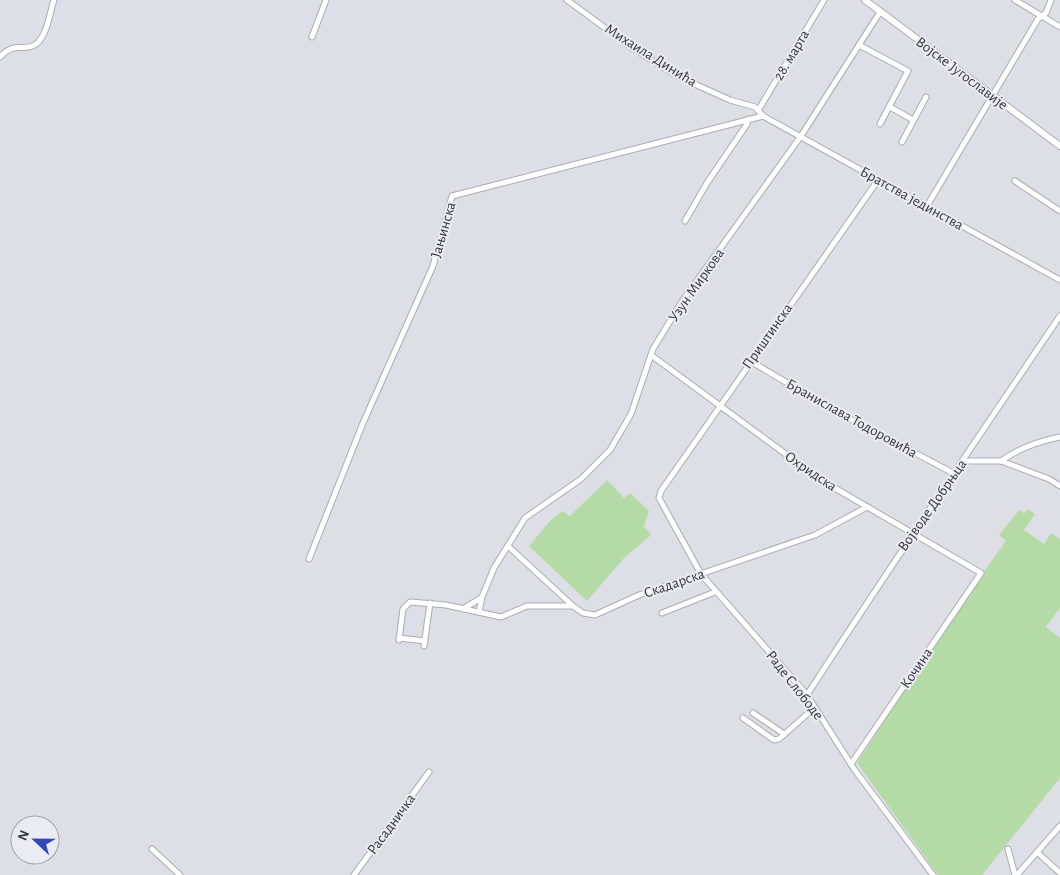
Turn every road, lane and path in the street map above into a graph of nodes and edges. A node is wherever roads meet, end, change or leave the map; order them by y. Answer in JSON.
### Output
{"nodes":[{"id":1,"x":54,"y":0,"type":"edge"},
{"id":2,"x":326,"y":0,"type":"edge"},
{"id":3,"x":567,"y":0,"type":"edge"},
{"id":4,"x":824,"y":0,"type":"edge"},
{"id":5,"x":865,"y":0,"type":"edge"},
{"id":6,"x":1015,"y":0,"type":"edge"},
{"id":7,"x":1051,"y":0,"type":"edge"},
{"id":8,"x":880,"y":12,"type":"junction"},
{"id":9,"x":1042,"y":16,"type":"junction"},
{"id":10,"x":1060,"y":27,"type":"edge"},
{"id":11,"x":312,"y":37,"type":"dead end"},
{"id":12,"x":859,"y":45,"type":"junction"},
{"id":13,"x":0,"y":57,"type":"edge"},
{"id":14,"x":991,"y":95,"type":"junction"},
{"id":15,"x":926,"y":97,"type":"dead end"},
{"id":16,"x":890,"y":107,"type":"junction"},
{"id":17,"x":759,"y":109,"type":"junction"},
{"id":18,"x":763,"y":116,"type":"junction"},
{"id":19,"x":748,"y":119,"type":"junction"},
{"id":20,"x":914,"y":120,"type":"junction"},
{"id":21,"x":880,"y":124,"type":"dead end"},
{"id":22,"x":801,"y":136,"type":"junction"},
{"id":23,"x":902,"y":142,"type":"dead end"},
{"id":24,"x":1060,"y":146,"type":"edge"},
{"id":25,"x":878,"y":180,"type":"junction"},
{"id":26,"x":1015,"y":181,"type":"dead end"},
{"id":27,"x":927,"y":206,"type":"junction"},
{"id":28,"x":1060,"y":211,"type":"edge"},
{"id":29,"x":685,"y":221,"type":"dead end"},
{"id":30,"x":1060,"y":280,"type":"edge"},
{"id":31,"x":1060,"y":316,"type":"edge"},
{"id":32,"x":651,"y":355,"type":"junction"},
{"id":33,"x":750,"y":361,"type":"junction"},
{"id":34,"x":720,"y":405,"type":"junction"},
{"id":35,"x":1060,"y":437,"type":"edge"},
{"id":36,"x":963,"y":461,"type":"junction"},
{"id":37,"x":1001,"y":461,"type":"junction"},
{"id":38,"x":955,"y":474,"type":"junction"},
{"id":39,"x":1060,"y":486,"type":"edge"},
{"id":40,"x":659,"y":495,"type":"joint"},
{"id":41,"x":867,"y":507,"type":"junction"},
{"id":42,"x":911,"y":534,"type":"junction"},
{"id":43,"x":508,"y":546,"type":"junction"},
{"id":44,"x":309,"y":559,"type":"dead end"},
{"id":45,"x":981,"y":573,"type":"joint"},
{"id":46,"x":701,"y":574,"type":"junction"},
{"id":47,"x":715,"y":592,"type":"junction"},
{"id":48,"x":482,"y":597,"type":"junction"},
{"id":49,"x":430,"y":603,"type":"junction"},
{"id":50,"x":573,"y":606,"type":"junction"},
{"id":51,"x":462,"y":609,"type":"junction"},
{"id":52,"x":479,"y":612,"type":"junction"},
{"id":53,"x":662,"y":613,"type":"dead end"},
{"id":54,"x":806,"y":696,"type":"junction"},
{"id":55,"x":814,"y":708,"type":"junction"},
{"id":56,"x":752,"y":713,"type":"dead end"},
{"id":57,"x":743,"y":718,"type":"dead end"},
{"id":58,"x":784,"y":734,"type":"junction"},
{"id":59,"x":851,"y":764,"type":"junction"},
{"id":60,"x":429,"y":772,"type":"dead end"},
{"id":61,"x":1060,"y":826,"type":"edge"},
{"id":62,"x":152,"y":849,"type":"dead end"},
{"id":63,"x":1008,"y":850,"type":"dead end"},
{"id":64,"x":1038,"y":853,"type":"junction"},
{"id":65,"x":1060,"y":873,"type":"edge"},
{"id":66,"x":180,"y":875,"type":"edge"},
{"id":67,"x":354,"y":875,"type":"edge"},
{"id":68,"x":933,"y":875,"type":"edge"},
{"id":69,"x":1016,"y":875,"type":"edge"}],
"edges":[{"from":1,"to":13,"type":"street"},
{"from":2,"to":11,"type":"street"},
{"from":3,"to":17,"type":"street","name":"Михаила Динића"},
{"from":4,"to":17,"type":"street","name":"28. марта"},
{"from":5,"to":8,"type":"main road","name":"Војске Југославије"},
{"from":6,"to":9,"type":"street"},
{"from":7,"to":9,"type":"street"},
{"from":8,"to":12,"type":"street","name":"Узун Миркова"},
{"from":8,"to":14,"type":"main road","name":"Војске Југославије"},
{"from":9,"to":10,"type":"street"},
{"from":9,"to":14,"type":"street"},
{"from":12,"to":16,"type":"street"},
{"from":12,"to":22,"type":"street","name":"Узун Миркова"},
{"from":14,"to":24,"type":"main road","name":"Војске Југославије"},
{"from":14,"to":27,"type":"street"},
{"from":15,"to":20,"type":"street"},
{"from":16,"to":20,"type":"street"},
{"from":16,"to":21,"type":"street"},
{"from":17,"to":18,"type":"street"},
{"from":18,"to":19,"type":"street","name":"Јањинска"},
{"from":18,"to":22,"type":"street","name":"Братства јединства"},
{"from":19,"to":29,"type":"street"},
{"from":19,"to":44,"type":"street","name":"Јањинска"},
{"from":20,"to":23,"type":"street"},
{"from":22,"to":25,"type":"street","name":"Братства јединства"},
{"from":22,"to":32,"type":"street","name":"Узун Миркова"},
{"from":25,"to":27,"type":"street","name":"Братства јединства"},
{"from":25,"to":33,"type":"street","name":"Приштинска"},
{"from":26,"to":28,"type":"street"},
{"from":27,"to":30,"type":"street","name":"Братства јединства"},
{"from":31,"to":36,"type":"street","name":"Војводе Добрњца"},
{"from":32,"to":34,"type":"street","name":"Охридска"},
{"from":32,"to":43,"type":"street","name":"Узун Миркова"},
{"from":33,"to":34,"type":"street","name":"Приштинска"},
{"from":33,"to":38,"type":"street","name":"Бранислава Тодоровића"},
{"from":34,"to":40,"type":"street","name":"Приштинска"},
{"from":34,"to":41,"type":"street","name":"Охридска"},
{"from":35,"to":37,"type":"street"},
{"from":36,"to":37,"type":"street"},
{"from":36,"to":38,"type":"street","name":"Војводе Добрњца"},
{"from":37,"to":39,"type":"street"},
{"from":38,"to":42,"type":"street","name":"Војводе Добрњца"},
{"from":40,"to":46,"type":"street","name":"Раде Слободе"},
{"from":41,"to":42,"type":"street","name":"Охридска"},
{"from":41,"to":46,"type":"street","name":"Скадарска"},
{"from":42,"to":45,"type":"street","name":"Охридска"},
{"from":42,"to":54,"type":"street","name":"Војводе Добрњца"},
{"from":43,"to":48,"type":"street","name":"Узун Миркова"},
{"from":43,"to":50,"type":"street"},
{"from":45,"to":59,"type":"street","name":"Кочина"},
{"from":46,"to":47,"type":"street","name":"Раде Слободе"},
{"from":46,"to":50,"type":"street","name":"Скадарска"},
{"from":47,"to":53,"type":"street"},
{"from":47,"to":54,"type":"street","name":"Раде Слободе"},
{"from":48,"to":51,"type":"street"},
{"from":48,"to":52,"type":"street","name":"Узун Миркова"},
{"from":49,"to":49,"type":"street","name":"Скадарска"},
{"from":49,"to":51,"type":"street","name":"Скадарска"},
{"from":50,"to":52,"type":"street","name":"Скадарска"},
{"from":51,"to":52,"type":"street","name":"Скадарска"},
{"from":54,"to":55,"type":"street","name":"Раде Слободе"},
{"from":55,"to":58,"type":"street"},
{"from":55,"to":59,"type":"street","name":"Раде Слободе"},
{"from":56,"to":58,"type":"street"},
{"from":57,"to":58,"type":"street"},
{"from":59,"to":68,"type":"street","name":"Раде Слободе"},
{"from":60,"to":67,"type":"street","name":"Расадничка"},
{"from":61,"to":64,"type":"street"},
{"from":62,"to":66,"type":"street"},
{"from":63,"to":69,"type":"street"},
{"from":64,"to":65,"type":"street"},
{"from":64,"to":69,"type":"street"}]}
